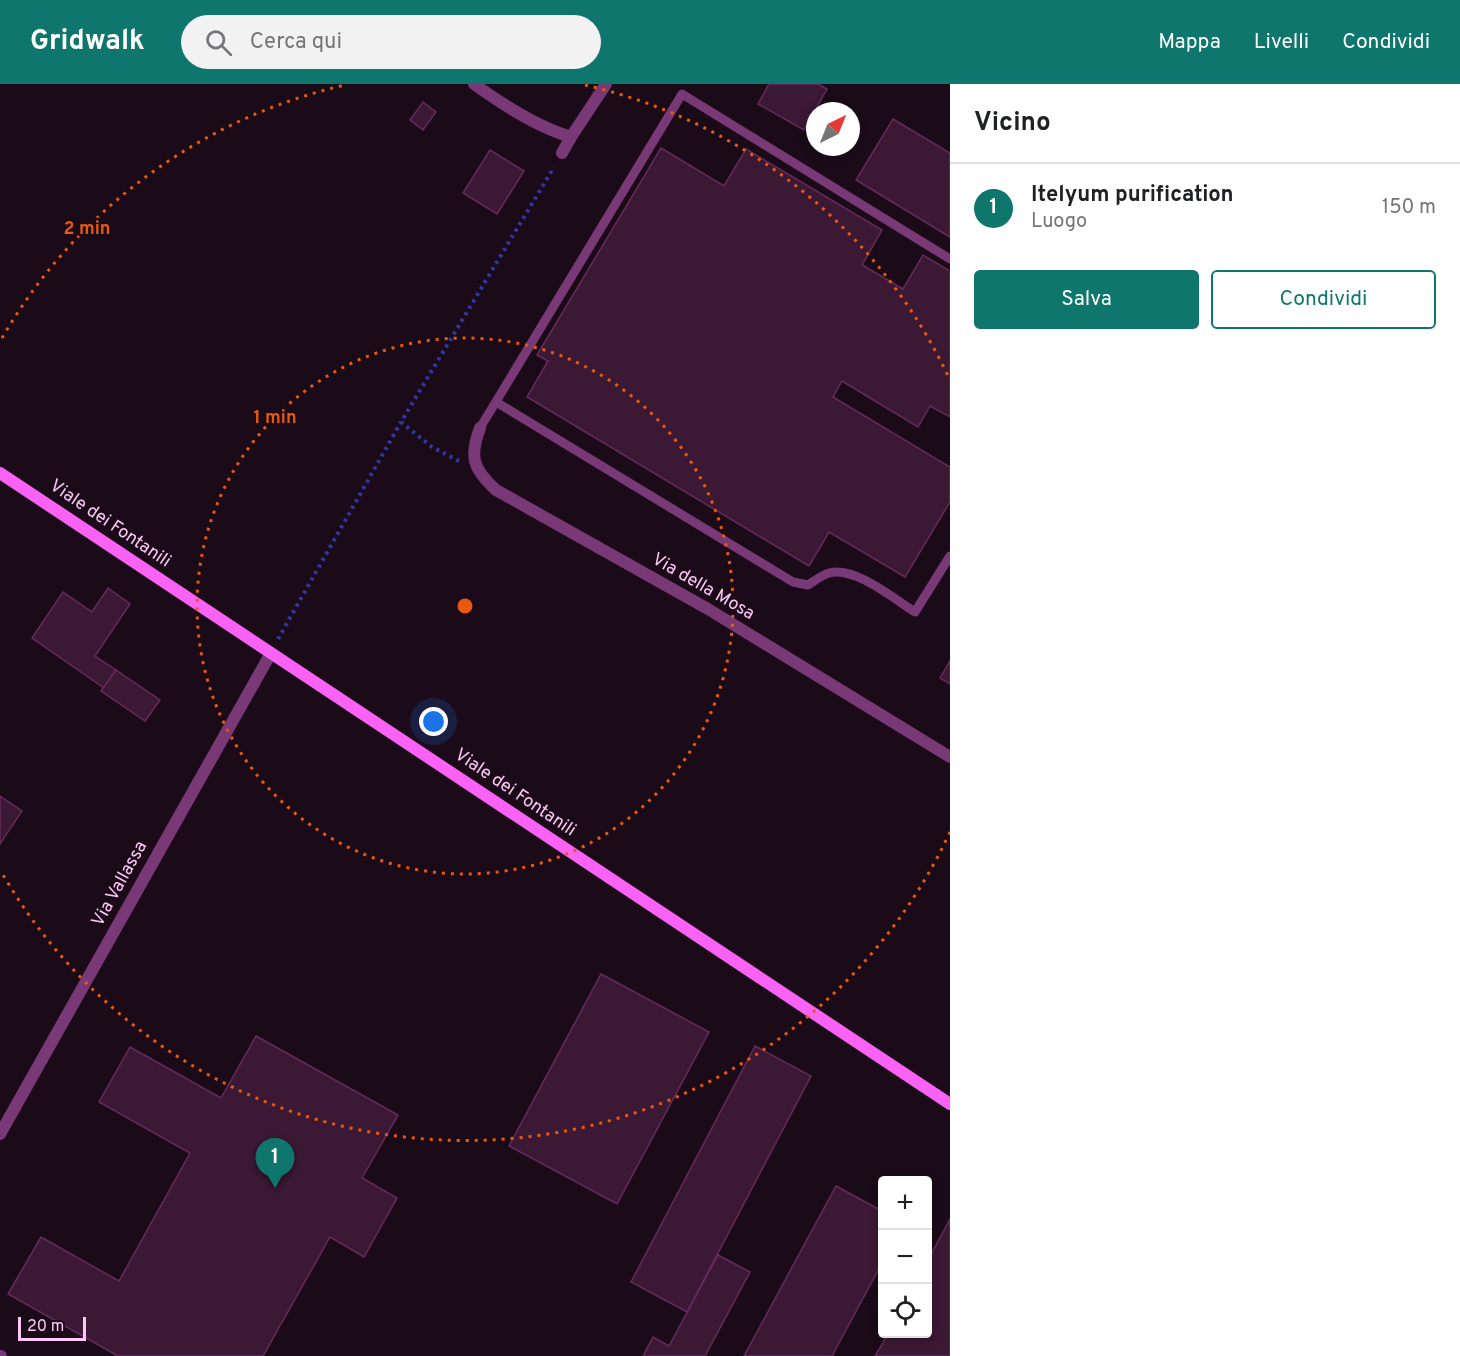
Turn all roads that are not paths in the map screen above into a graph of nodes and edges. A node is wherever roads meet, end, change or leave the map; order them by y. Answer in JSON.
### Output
{"nodes":[{"id":1,"x":474,"y":84,"type":"edge"},
{"id":2,"x":606,"y":84,"type":"edge"},
{"id":3,"x":571,"y":136,"type":"junction"},
{"id":4,"x":562,"y":153,"type":"road end"},
{"id":5,"x":950,"y":259,"type":"edge"},
{"id":6,"x":496,"y":402,"type":"junction"},
{"id":7,"x":480,"y":428,"type":"joint"},
{"id":8,"x":0,"y":473,"type":"edge"},
{"id":9,"x":950,"y":556,"type":"edge"},
{"id":10,"x":271,"y":653,"type":"junction"},
{"id":11,"x":950,"y":757,"type":"edge"},
{"id":12,"x":950,"y":1104,"type":"edge"},
{"id":13,"x":0,"y":1134,"type":"edge"}],
"edges":[{"from":1,"to":3,"type":"street"},
{"from":2,"to":3,"type":"street"},
{"from":3,"to":4,"type":"street"},
{"from":5,"to":6,"type":"lane"},
{"from":6,"to":7,"type":"lane"},
{"from":6,"to":9,"type":"lane"},
{"from":7,"to":11,"type":"street","name":"Via della Mosa"},
{"from":8,"to":10,"type":"main road","name":"Viale dei Fontanili"},
{"from":10,"to":12,"type":"main road","name":"Viale dei Fontanili"},
{"from":10,"to":13,"type":"street","name":"Via Vallassa"}]}
